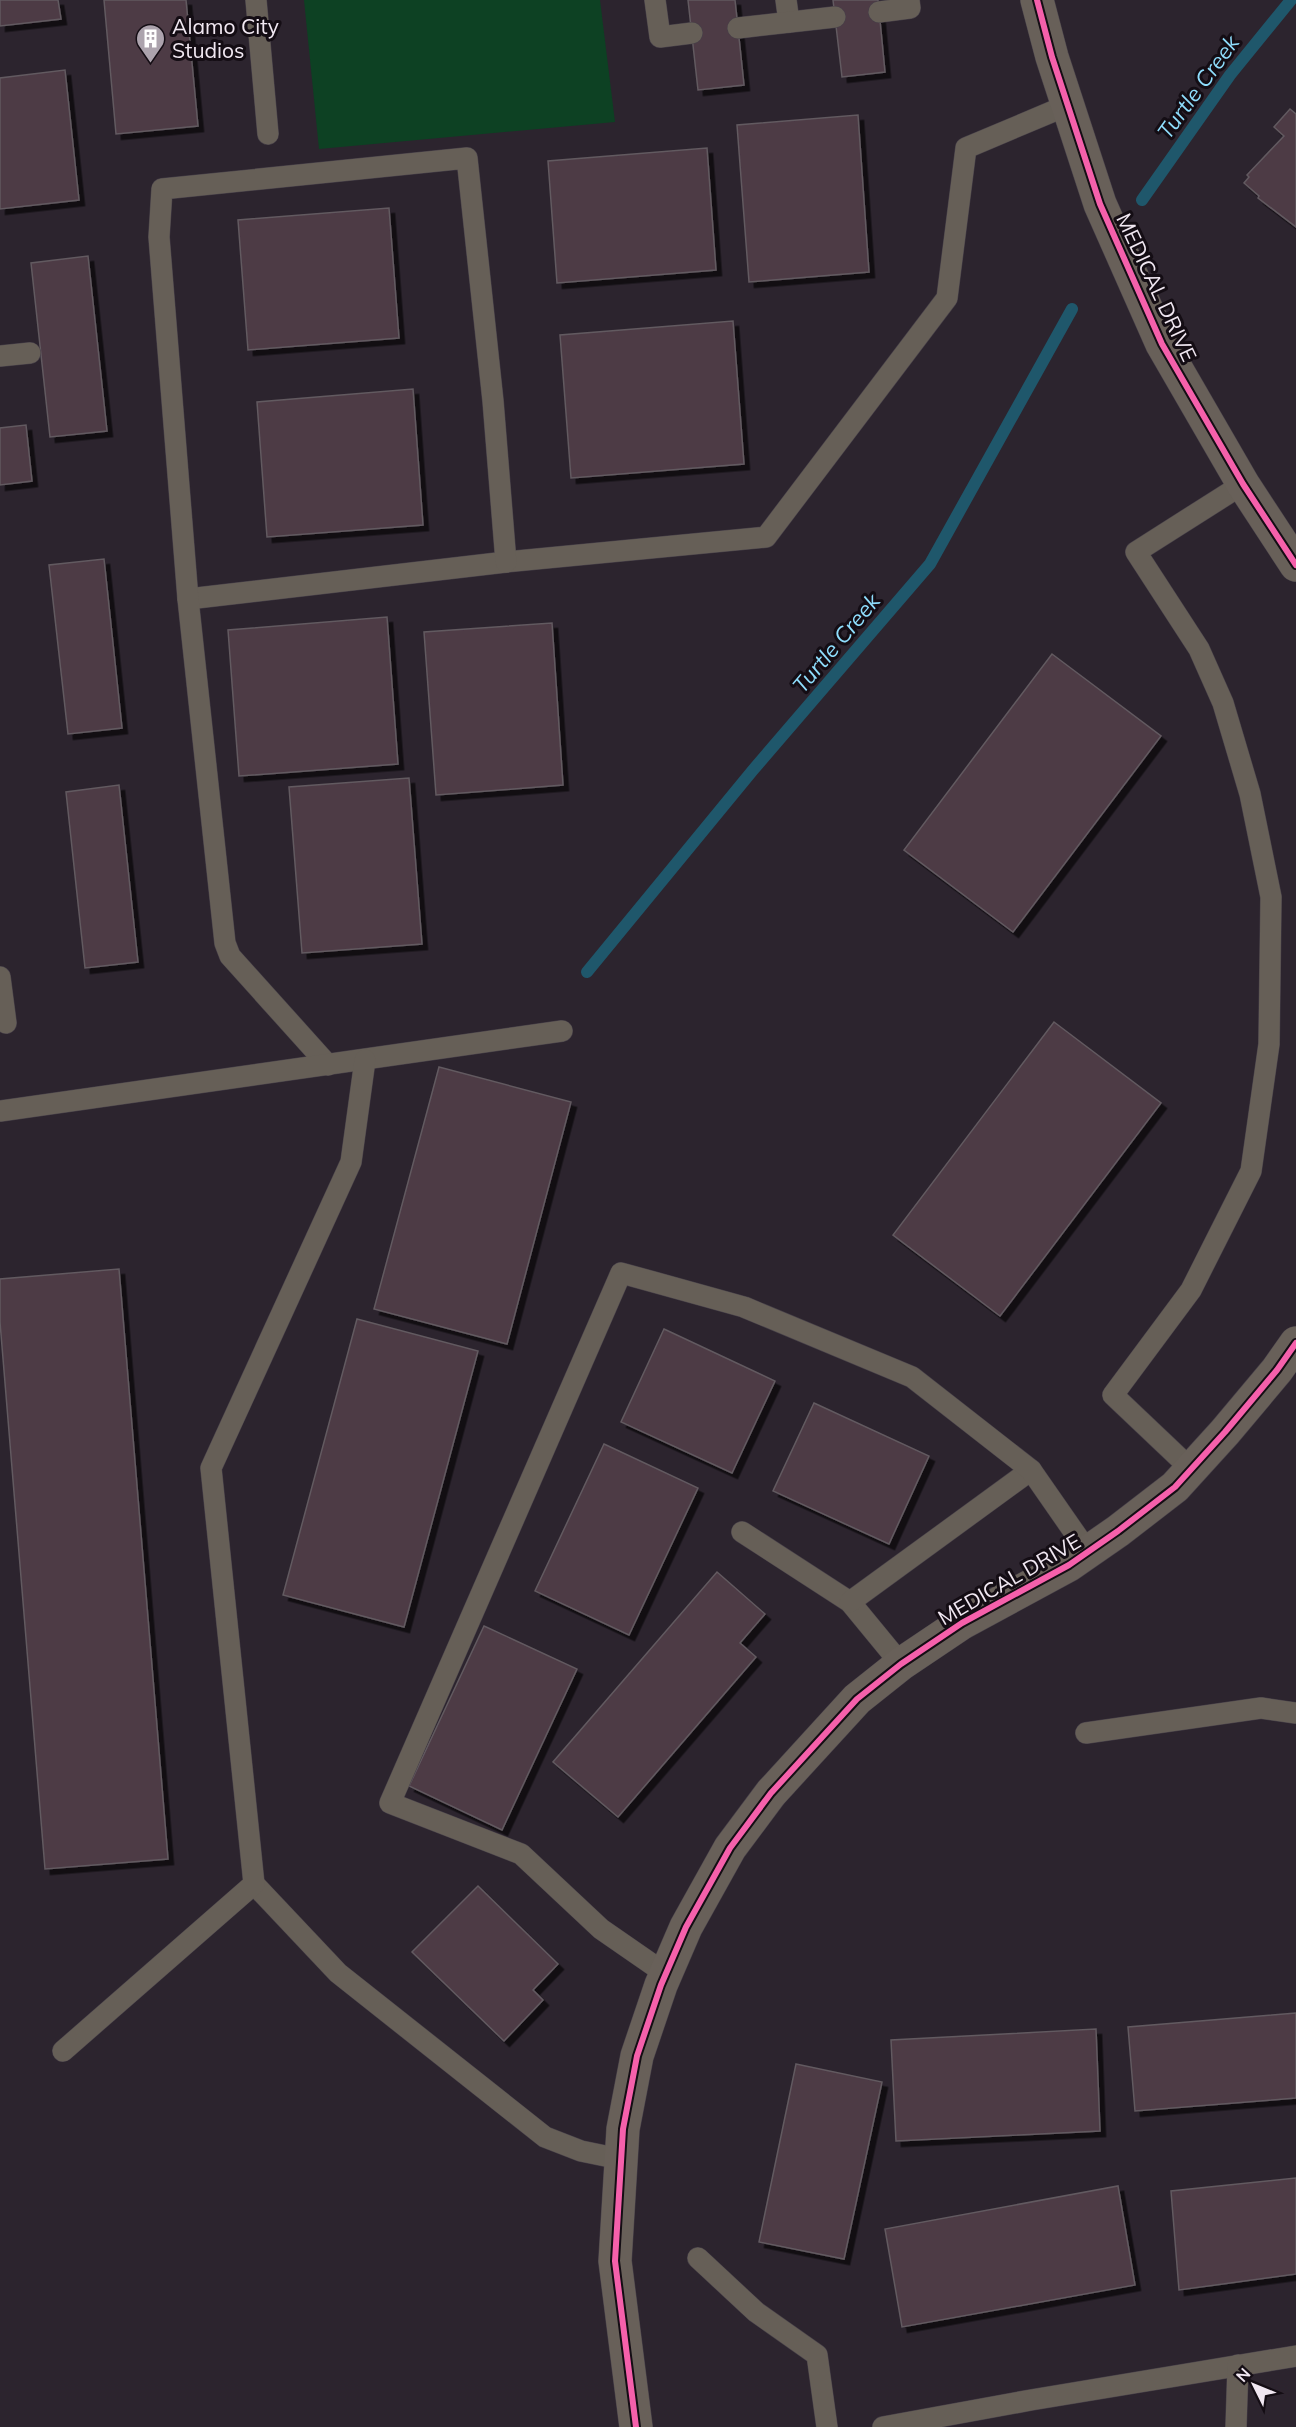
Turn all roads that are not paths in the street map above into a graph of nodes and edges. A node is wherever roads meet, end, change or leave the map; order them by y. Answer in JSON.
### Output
{"nodes":[{"id":1,"x":256,"y":0,"type":"edge"},
{"id":2,"x":656,"y":0,"type":"edge"},
{"id":3,"x":786,"y":0,"type":"edge"},
{"id":4,"x":909,"y":0,"type":"edge"},
{"id":5,"x":1037,"y":0,"type":"edge"},
{"id":6,"x":879,"y":12,"type":"dead end"},
{"id":7,"x":835,"y":17,"type":"dead end"},
{"id":8,"x":789,"y":22,"type":"junction"},
{"id":9,"x":738,"y":28,"type":"dead end"},
{"id":10,"x":692,"y":33,"type":"dead end"},
{"id":11,"x":1068,"y":105,"type":"junction"},
{"id":12,"x":268,"y":134,"type":"dead end"},
{"id":13,"x":30,"y":353,"type":"dead end"},
{"id":14,"x":0,"y":356,"type":"edge"},
{"id":15,"x":1243,"y":484,"type":"junction"},
{"id":16,"x":506,"y":562,"type":"junction"},
{"id":17,"x":1296,"y":565,"type":"edge"},
{"id":18,"x":188,"y":598,"type":"junction"},
{"id":19,"x":0,"y":977,"type":"edge"},
{"id":20,"x":6,"y":1023,"type":"dead end"},
{"id":21,"x":562,"y":1031,"type":"dead end"},
{"id":22,"x":365,"y":1060,"type":"junction"},
{"id":23,"x":328,"y":1065,"type":"junction"},
{"id":24,"x":0,"y":1111,"type":"edge"},
{"id":25,"x":1296,"y":1343,"type":"edge"},
{"id":26,"x":1191,"y":1469,"type":"junction"},
{"id":27,"x":1031,"y":1470,"type":"junction"},
{"id":28,"x":742,"y":1532,"type":"dead end"},
{"id":29,"x":1088,"y":1552,"type":"junction"},
{"id":30,"x":850,"y":1602,"type":"junction"},
{"id":31,"x":901,"y":1664,"type":"junction"},
{"id":32,"x":1296,"y":1713,"type":"edge"},
{"id":33,"x":1086,"y":1733,"type":"dead end"},
{"id":34,"x":254,"y":1884,"type":"junction"},
{"id":35,"x":666,"y":1974,"type":"junction"},
{"id":36,"x":63,"y":2051,"type":"dead end"},
{"id":37,"x":620,"y":2159,"type":"junction"},
{"id":38,"x":698,"y":2258,"type":"dead end"},
{"id":39,"x":1296,"y":2356,"type":"edge"},
{"id":40,"x":1238,"y":2365,"type":"junction"},
{"id":41,"x":636,"y":2427,"type":"edge"},
{"id":42,"x":827,"y":2427,"type":"edge"},
{"id":43,"x":883,"y":2427,"type":"edge"},
{"id":44,"x":1236,"y":2427,"type":"edge"}],
"edges":[{"from":1,"to":12,"type":"lane"},
{"from":2,"to":10,"type":"lane"},
{"from":3,"to":8,"type":"lane"},
{"from":4,"to":6,"type":"lane"},
{"from":5,"to":11,"type":"street","name":"MEDICAL DRIVE"},
{"from":7,"to":8,"type":"lane"},
{"from":8,"to":9,"type":"lane"},
{"from":11,"to":15,"type":"street","name":"MEDICAL DRIVE"},
{"from":11,"to":16,"type":"lane"},
{"from":13,"to":14,"type":"lane"},
{"from":15,"to":17,"type":"street","name":"MEDICAL DRIVE"},
{"from":15,"to":26,"type":"lane"},
{"from":16,"to":18,"type":"lane"},
{"from":16,"to":18,"type":"lane"},
{"from":18,"to":23,"type":"lane"},
{"from":19,"to":20,"type":"lane"},
{"from":21,"to":22,"type":"lane"},
{"from":22,"to":23,"type":"lane"},
{"from":22,"to":34,"type":"lane"},
{"from":23,"to":24,"type":"lane"},
{"from":25,"to":26,"type":"street","name":"MEDICAL DRIVE"},
{"from":26,"to":29,"type":"street","name":"MEDICAL DRIVE"},
{"from":27,"to":29,"type":"lane"},
{"from":27,"to":30,"type":"lane"},
{"from":27,"to":35,"type":"lane"},
{"from":28,"to":30,"type":"lane"},
{"from":29,"to":31,"type":"street","name":"MEDICAL DRIVE"},
{"from":30,"to":31,"type":"lane"},
{"from":31,"to":35,"type":"street","name":"MEDICAL DRIVE"},
{"from":32,"to":33,"type":"lane"},
{"from":34,"to":36,"type":"lane"},
{"from":34,"to":37,"type":"lane"},
{"from":35,"to":37,"type":"street","name":"MEDICAL DRIVE"},
{"from":37,"to":41,"type":"street","name":"MEDICAL DRIVE"},
{"from":38,"to":42,"type":"lane"},
{"from":39,"to":40,"type":"lane"},
{"from":40,"to":43,"type":"lane"},
{"from":40,"to":44,"type":"lane"}]}
